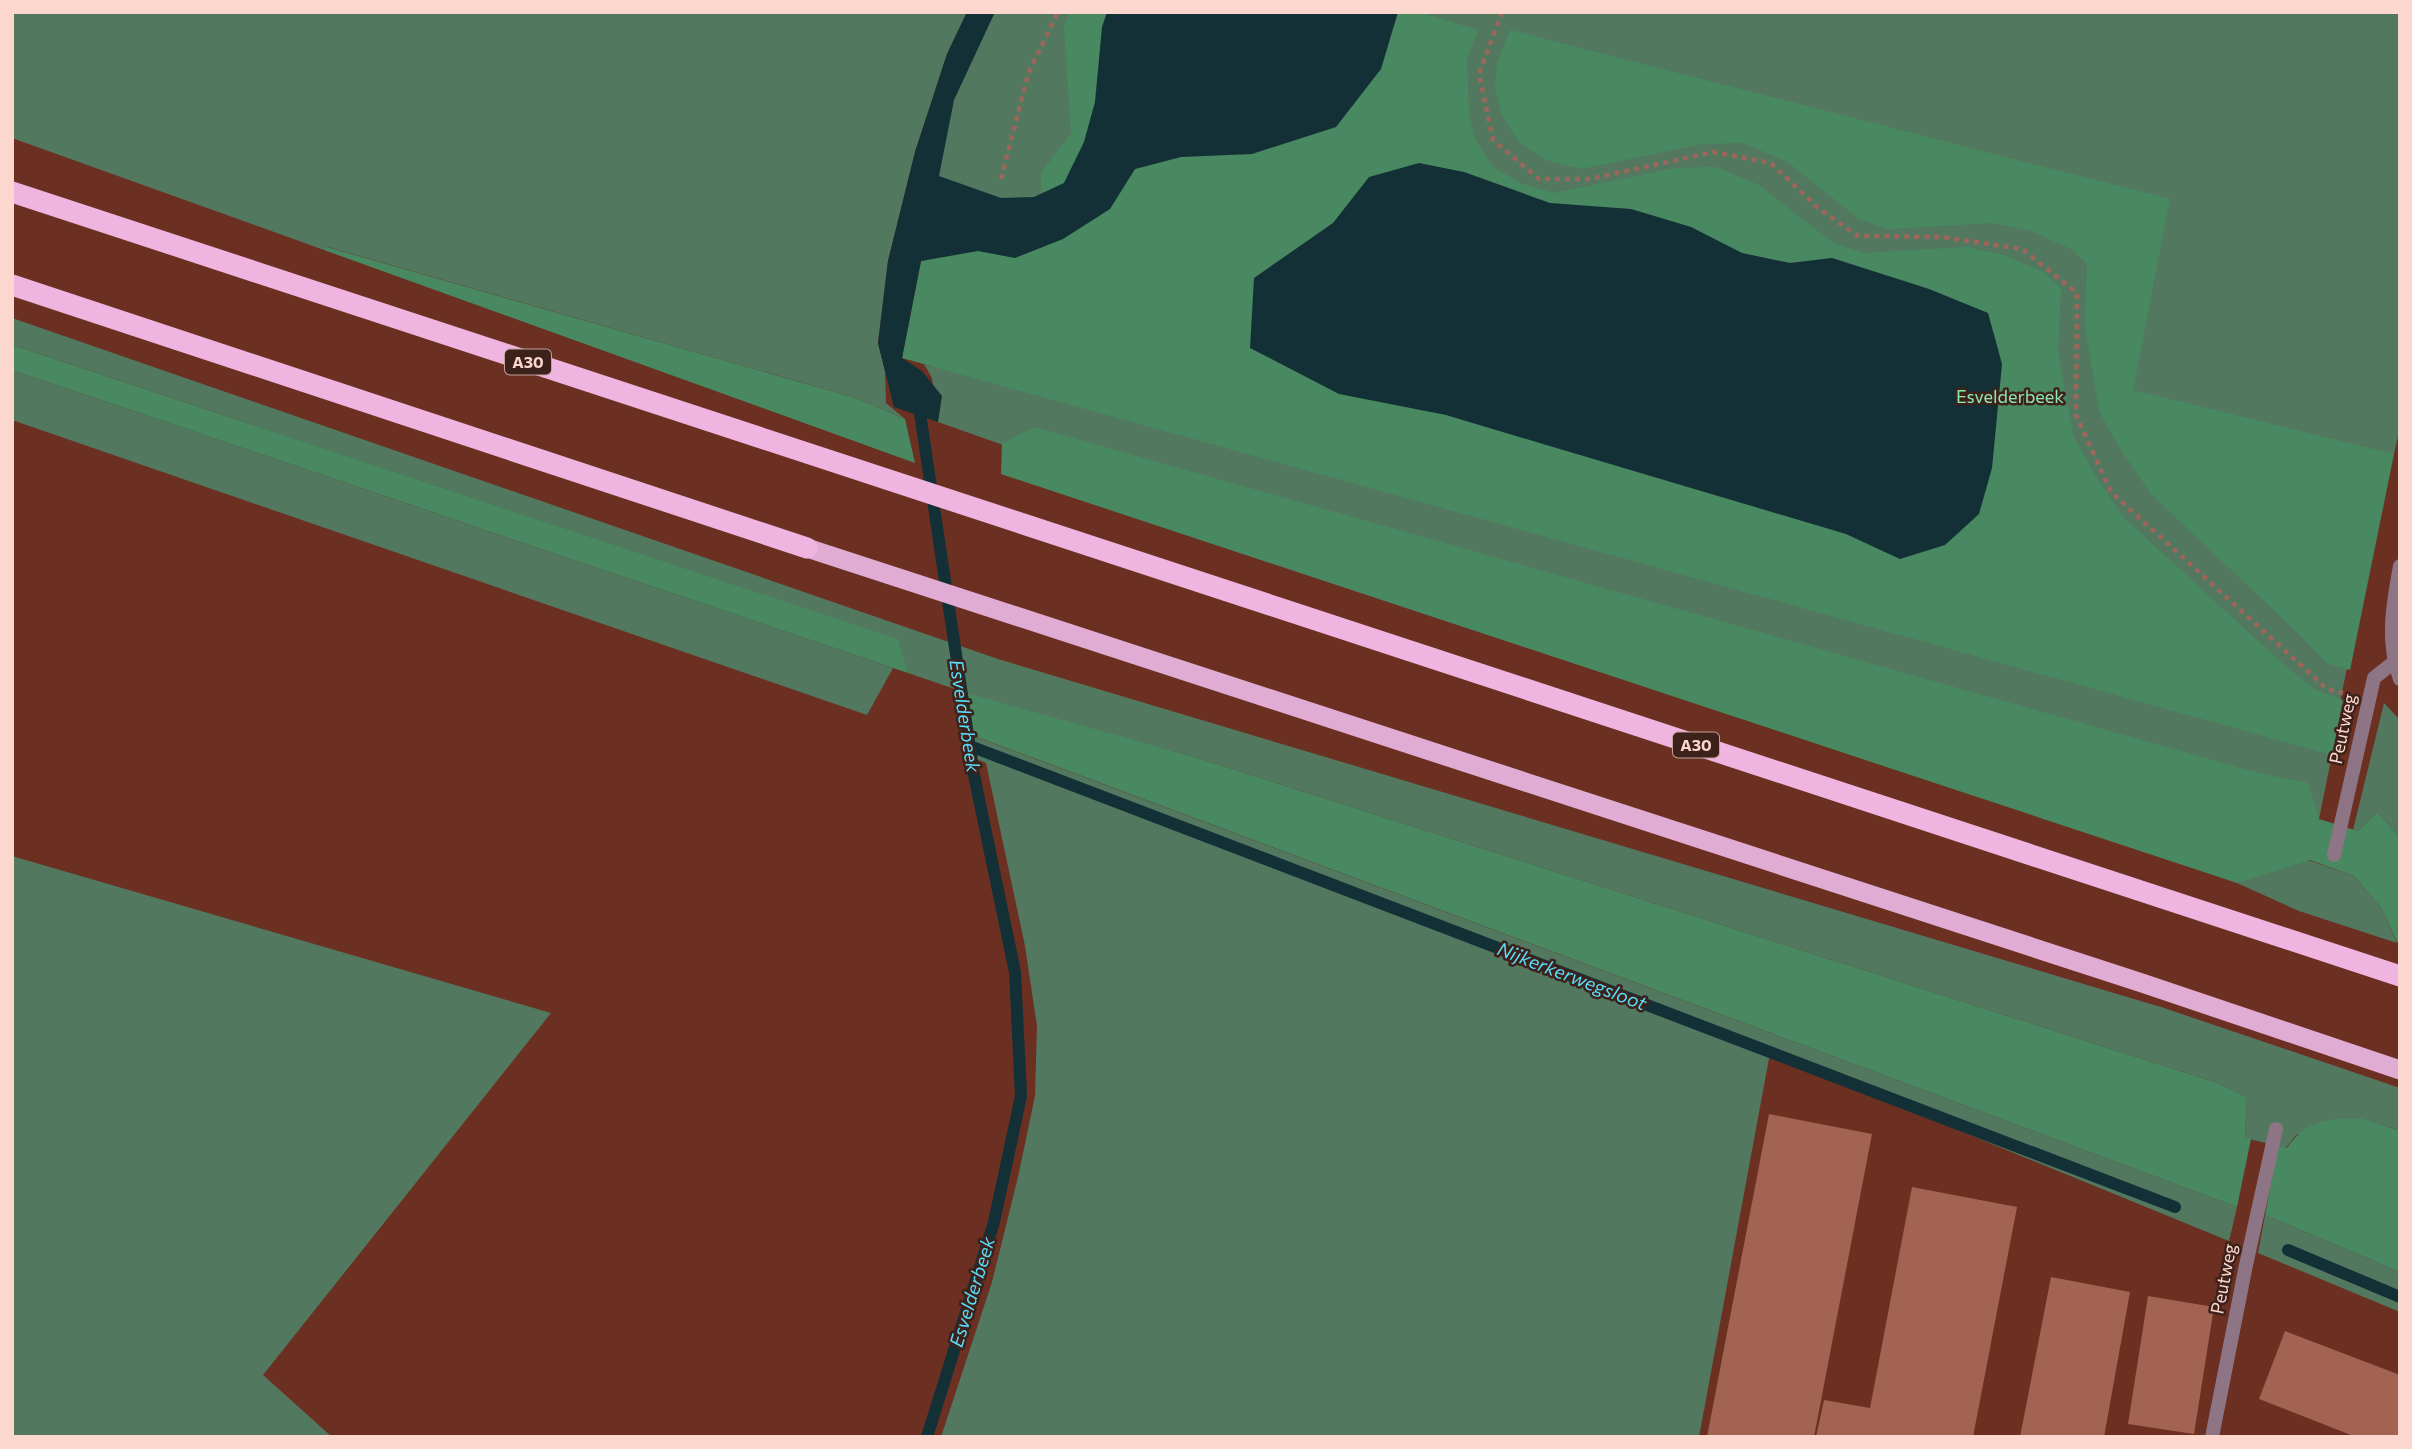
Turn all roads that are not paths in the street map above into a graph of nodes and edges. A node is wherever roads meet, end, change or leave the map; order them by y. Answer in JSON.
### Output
{"nodes":[{"id":1,"x":12,"y":192,"type":"edge"},
{"id":2,"x":12,"y":285,"type":"edge"},
{"id":3,"x":807,"y":548,"type":"joint"},
{"id":4,"x":2400,"y":566,"type":"edge"},
{"id":5,"x":2393,"y":662,"type":"junction"},
{"id":6,"x":2400,"y":679,"type":"edge"},
{"id":7,"x":2334,"y":855,"type":"dead end"},
{"id":8,"x":2400,"y":976,"type":"edge"},
{"id":9,"x":2400,"y":1070,"type":"edge"},
{"id":10,"x":2276,"y":1129,"type":"dead end"},
{"id":11,"x":2212,"y":1437,"type":"edge"}],
"edges":[{"from":1,"to":8,"type":"highway","number":"A30"},
{"from":2,"to":3,"type":"highway"},
{"from":3,"to":9,"type":"highway"},
{"from":4,"to":5,"type":"street"},
{"from":5,"to":6,"type":"street"},
{"from":5,"to":7,"type":"street","name":"Peutweg"},
{"from":10,"to":11,"type":"street","name":"Peutweg"}]}
